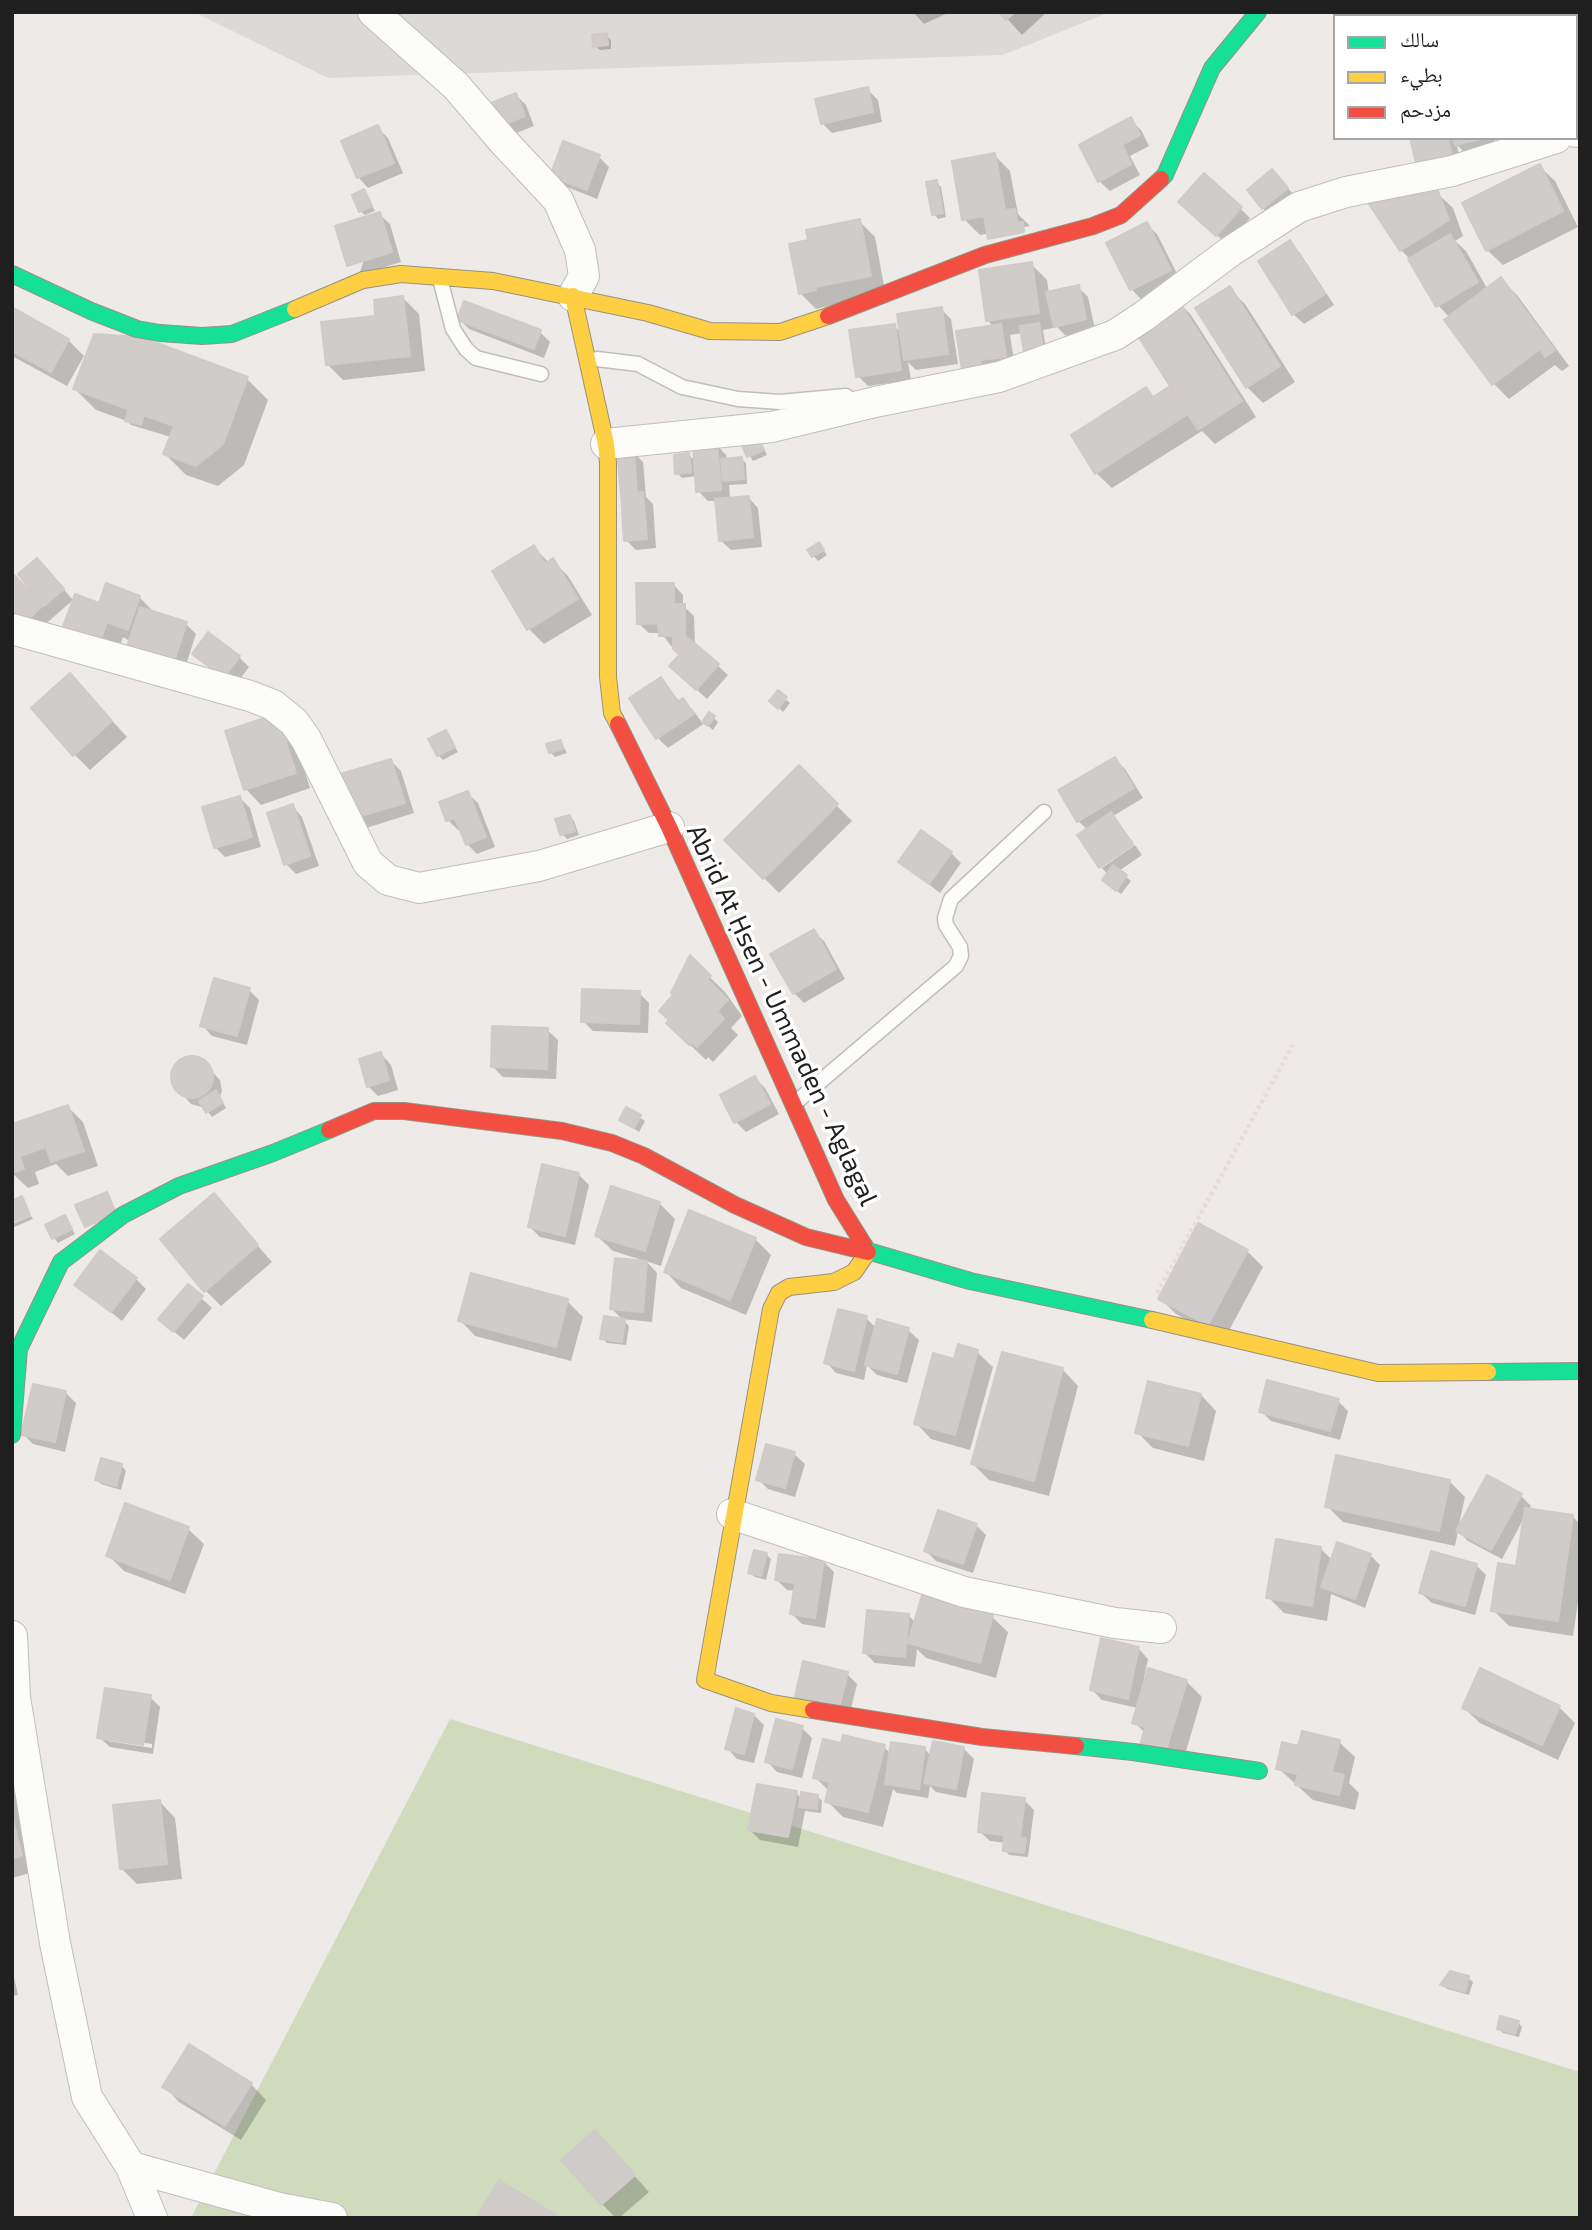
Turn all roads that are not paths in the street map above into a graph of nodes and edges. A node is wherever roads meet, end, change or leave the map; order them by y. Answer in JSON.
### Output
{"nodes":[{"id":1,"x":373,"y":12,"type":"edge"},
{"id":2,"x":1258,"y":12,"type":"edge"},
{"id":3,"x":1550,"y":140,"type":"edge"},
{"id":4,"x":12,"y":274,"type":"edge"},
{"id":5,"x":439,"y":275,"type":"junction"},
{"id":6,"x":573,"y":296,"type":"junction"},
{"id":7,"x":587,"y":362,"type":"junction"},
{"id":8,"x":541,"y":374,"type":"dead end"},
{"id":9,"x":875,"y":402,"type":"junction"},
{"id":10,"x":606,"y":444,"type":"junction"},
{"id":11,"x":12,"y":629,"type":"edge"},
{"id":12,"x":1044,"y":812,"type":"dead end"},
{"id":13,"x":669,"y":827,"type":"junction"},
{"id":14,"x":792,"y":1105,"type":"junction"},
{"id":15,"x":868,"y":1251,"type":"junction"},
{"id":16,"x":1580,"y":1371,"type":"edge"},
{"id":17,"x":12,"y":1434,"type":"edge"},
{"id":18,"x":733,"y":1514,"type":"junction"},
{"id":19,"x":1161,"y":1628,"type":"dead end"},
{"id":20,"x":12,"y":1636,"type":"edge"},
{"id":21,"x":1259,"y":1771,"type":"dead end"},
{"id":22,"x":131,"y":2167,"type":"junction"},
{"id":23,"x":152,"y":2218,"type":"edge"},
{"id":24,"x":332,"y":2218,"type":"edge"}],
"edges":[{"from":1,"to":6,"type":"street"},
{"from":2,"to":6,"type":"street"},
{"from":3,"to":9,"type":"street"},
{"from":4,"to":5,"type":"street"},
{"from":5,"to":6,"type":"street"},
{"from":5,"to":8,"type":"lane"},
{"from":6,"to":7,"type":"street","name":"Abrid At Ḥsen - Ummaden - Aglagal"},
{"from":7,"to":9,"type":"lane"},
{"from":7,"to":10,"type":"street","name":"Abrid At Ḥsen - Ummaden - Aglagal"},
{"from":9,"to":10,"type":"street"},
{"from":10,"to":13,"type":"street","name":"Abrid At Ḥsen - Ummaden - Aglagal"},
{"from":11,"to":13,"type":"street"},
{"from":12,"to":14,"type":"lane"},
{"from":13,"to":14,"type":"street","name":"Abrid At Ḥsen - Ummaden - Aglagal"},
{"from":14,"to":15,"type":"street","name":"Abrid At Ḥsen - Ummaden - Aglagal"},
{"from":15,"to":16,"type":"street"},
{"from":15,"to":17,"type":"street"},
{"from":15,"to":18,"type":"street"},
{"from":18,"to":19,"type":"street"},
{"from":18,"to":21,"type":"street"},
{"from":20,"to":22,"type":"street"},
{"from":22,"to":23,"type":"street"},
{"from":22,"to":24,"type":"street"}]}
